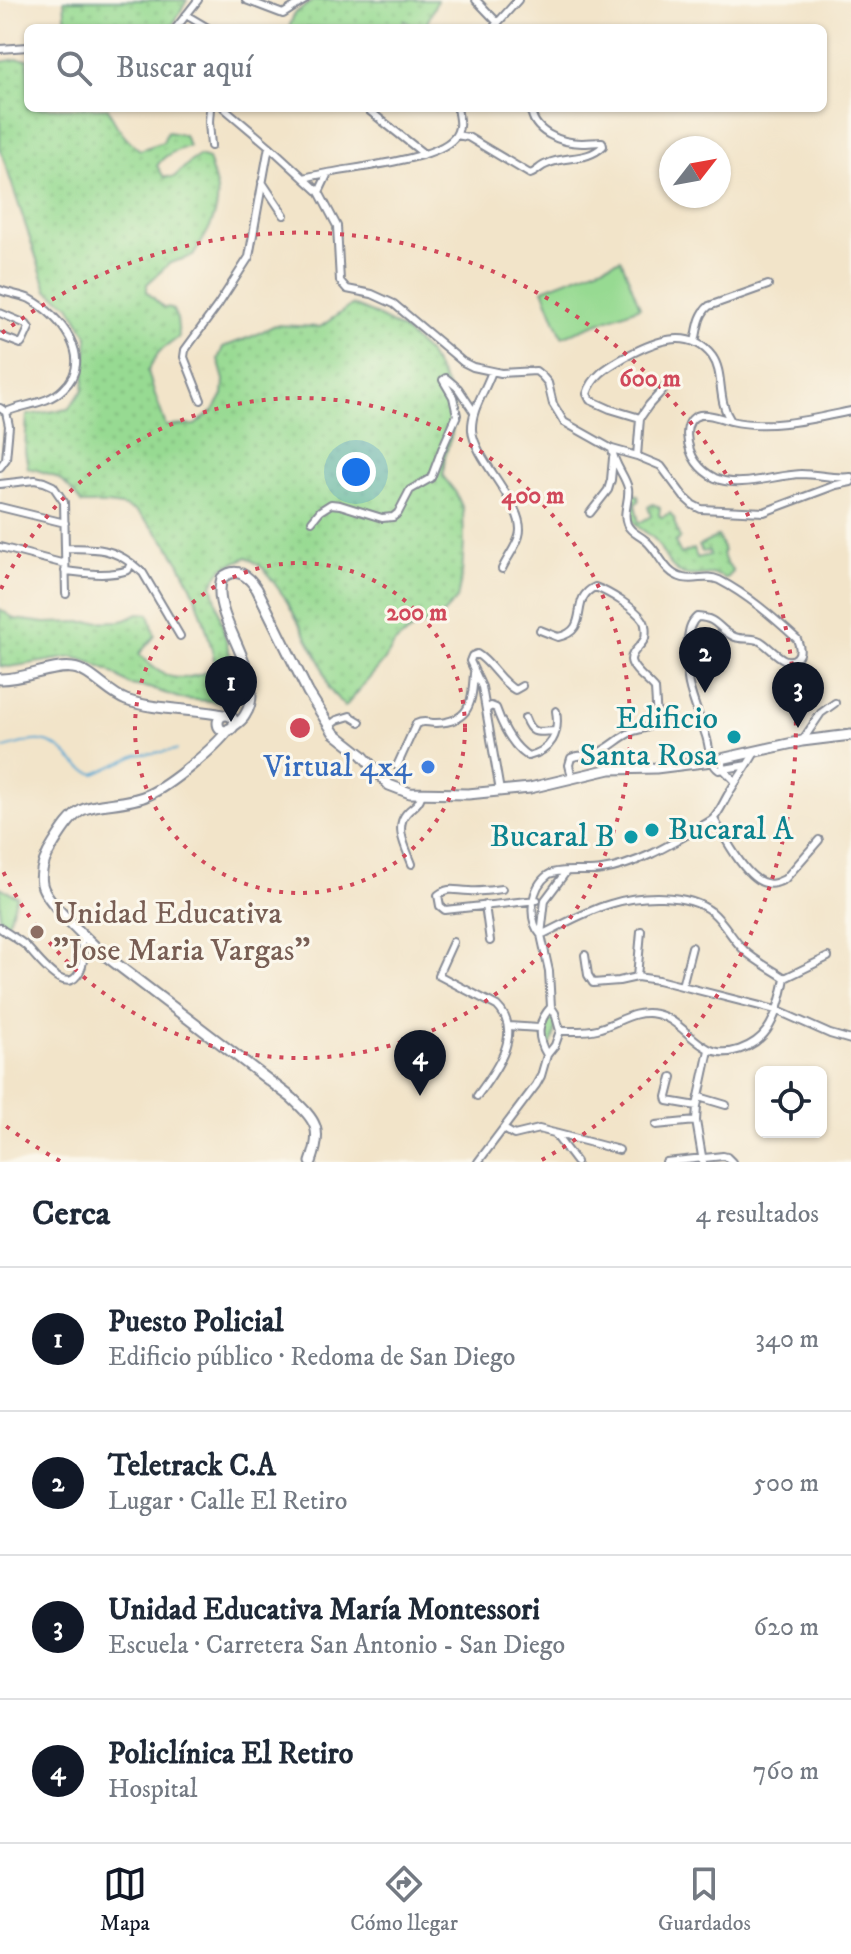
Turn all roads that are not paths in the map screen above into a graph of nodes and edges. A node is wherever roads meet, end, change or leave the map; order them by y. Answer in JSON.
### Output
{"nodes":[{"id":1,"x":198,"y":0,"type":"edge"},
{"id":2,"x":246,"y":0,"type":"edge"},
{"id":3,"x":305,"y":0,"type":"edge"},
{"id":4,"x":476,"y":0,"type":"edge"},
{"id":5,"x":518,"y":0,"type":"edge"},
{"id":6,"x":186,"y":15,"type":"junction"},
{"id":7,"x":179,"y":24,"type":"edge"},
{"id":8,"x":201,"y":24,"type":"edge"},
{"id":9,"x":495,"y":24,"type":"edge"},
{"id":10,"x":497,"y":24,"type":"edge"},
{"id":11,"x":24,"y":47,"type":"edge"},
{"id":12,"x":0,"y":49,"type":"edge"},
{"id":13,"x":210,"y":112,"type":"edge"},
{"id":14,"x":229,"y":112,"type":"edge"},
{"id":15,"x":371,"y":112,"type":"edge"},
{"id":16,"x":458,"y":112,"type":"edge"},
{"id":17,"x":531,"y":112,"type":"edge"},
{"id":18,"x":460,"y":124,"type":"junction"},
{"id":19,"x":456,"y":135,"type":"junction"},
{"id":20,"x":468,"y":137,"type":"junction"},
{"id":21,"x":410,"y":142,"type":"junction"},
{"id":22,"x":211,"y":146,"type":"dead end"},
{"id":23,"x":269,"y":146,"type":"junction"},
{"id":24,"x":424,"y":154,"type":"junction"},
{"id":25,"x":401,"y":159,"type":"junction"},
{"id":26,"x":328,"y":173,"type":"junction"},
{"id":27,"x":304,"y":178,"type":"junction"},
{"id":28,"x":262,"y":182,"type":"junction"},
{"id":29,"x":319,"y":192,"type":"junction"},
{"id":30,"x":284,"y":215,"type":"dead end"},
{"id":31,"x":768,"y":285,"type":"dead end"},
{"id":32,"x":0,"y":290,"type":"edge"},
{"id":33,"x":0,"y":313,"type":"edge"},
{"id":34,"x":0,"y":336,"type":"edge"},
{"id":35,"x":695,"y":342,"type":"junction"},
{"id":36,"x":492,"y":371,"type":"junction"},
{"id":37,"x":671,"y":381,"type":"dead end"},
{"id":38,"x":201,"y":400,"type":"dead end"},
{"id":39,"x":3,"y":410,"type":"edge"},
{"id":40,"x":851,"y":411,"type":"edge"},
{"id":41,"x":474,"y":412,"type":"junction"},
{"id":42,"x":640,"y":418,"type":"junction"},
{"id":43,"x":731,"y":421,"type":"junction"},
{"id":44,"x":8,"y":437,"type":"junction"},
{"id":45,"x":0,"y":441,"type":"edge"},
{"id":46,"x":612,"y":449,"type":"junction"},
{"id":47,"x":637,"y":456,"type":"junction"},
{"id":48,"x":613,"y":458,"type":"junction"},
{"id":49,"x":0,"y":467,"type":"edge"},
{"id":50,"x":851,"y":480,"type":"edge"},
{"id":51,"x":0,"y":484,"type":"edge"},
{"id":52,"x":0,"y":507,"type":"edge"},
{"id":53,"x":590,"y":513,"type":"dead end"},
{"id":54,"x":312,"y":521,"type":"dead end"},
{"id":55,"x":65,"y":523,"type":"junction"},
{"id":56,"x":0,"y":547,"type":"edge"},
{"id":57,"x":65,"y":548,"type":"junction"},
{"id":58,"x":131,"y":563,"type":"junction"},
{"id":59,"x":65,"y":568,"type":"junction"},
{"id":60,"x":502,"y":569,"type":"dead end"},
{"id":61,"x":66,"y":594,"type":"dead end"},
{"id":62,"x":540,"y":630,"type":"dead end"},
{"id":63,"x":180,"y":636,"type":"dead end"},
{"id":64,"x":475,"y":671,"type":"junction"},
{"id":65,"x":0,"y":679,"type":"edge"},
{"id":66,"x":522,"y":686,"type":"dead end"},
{"id":67,"x":835,"y":703,"type":"dead end"},
{"id":68,"x":487,"y":709,"type":"junction"},
{"id":69,"x":556,"y":711,"type":"dead end"},
{"id":70,"x":525,"y":718,"type":"dead end"},
{"id":71,"x":360,"y":722,"type":"dead end"},
{"id":72,"x":224,"y":723,"type":"junction"},
{"id":73,"x":329,"y":726,"type":"junction"},
{"id":74,"x":556,"y":731,"type":"junction"},
{"id":75,"x":851,"y":735,"type":"edge"},
{"id":76,"x":802,"y":741,"type":"junction"},
{"id":77,"x":755,"y":752,"type":"junction"},
{"id":78,"x":719,"y":764,"type":"junction"},
{"id":79,"x":748,"y":765,"type":"junction"},
{"id":80,"x":397,"y":766,"type":"dead end"},
{"id":81,"x":572,"y":777,"type":"junction"},
{"id":82,"x":736,"y":782,"type":"junction"},
{"id":83,"x":500,"y":791,"type":"junction"},
{"id":84,"x":422,"y":794,"type":"junction"},
{"id":85,"x":714,"y":819,"type":"junction"},
{"id":86,"x":819,"y":840,"type":"dead end"},
{"id":87,"x":412,"y":864,"type":"dead end"},
{"id":88,"x":566,"y":872,"type":"junction"},
{"id":89,"x":502,"y":889,"type":"dead end"},
{"id":90,"x":533,"y":900,"type":"junction"},
{"id":91,"x":545,"y":900,"type":"junction"},
{"id":92,"x":485,"y":905,"type":"junction"},
{"id":93,"x":0,"y":928,"type":"edge"},
{"id":94,"x":641,"y":931,"type":"dead end"},
{"id":95,"x":81,"y":934,"type":"junction"},
{"id":96,"x":541,"y":935,"type":"junction"},
{"id":97,"x":490,"y":941,"type":"dead end"},
{"id":98,"x":453,"y":942,"type":"dead end"},
{"id":99,"x":94,"y":945,"type":"junction"},
{"id":100,"x":692,"y":947,"type":"dead end"},
{"id":101,"x":83,"y":953,"type":"junction"},
{"id":102,"x":585,"y":955,"type":"dead end"},
{"id":103,"x":828,"y":957,"type":"dead end"},
{"id":104,"x":637,"y":977,"type":"junction"},
{"id":105,"x":785,"y":978,"type":"junction"},
{"id":106,"x":682,"y":986,"type":"junction"},
{"id":107,"x":551,"y":1007,"type":"junction"},
{"id":108,"x":776,"y":1010,"type":"junction"},
{"id":109,"x":508,"y":1026,"type":"junction"},
{"id":110,"x":539,"y":1028,"type":"junction"},
{"id":111,"x":560,"y":1031,"type":"junction"},
{"id":112,"x":851,"y":1040,"type":"edge"},
{"id":113,"x":709,"y":1050,"type":"junction"},
{"id":114,"x":547,"y":1055,"type":"junction"},
{"id":115,"x":672,"y":1077,"type":"dead end"},
{"id":116,"x":477,"y":1096,"type":"dead end"},
{"id":117,"x":699,"y":1097,"type":"junction"},
{"id":118,"x":726,"y":1105,"type":"dead end"},
{"id":119,"x":697,"y":1106,"type":"junction"},
{"id":120,"x":696,"y":1121,"type":"junction"},
{"id":121,"x":656,"y":1125,"type":"dead end"},
{"id":122,"x":504,"y":1129,"type":"junction"},
{"id":123,"x":553,"y":1132,"type":"junction"},
{"id":124,"x":619,"y":1150,"type":"dead end"},
{"id":125,"x":703,"y":1160,"type":"edge"},
{"id":126,"x":311,"y":1162,"type":"edge"},
{"id":127,"x":478,"y":1162,"type":"edge"},
{"id":128,"x":576,"y":1162,"type":"edge"},
{"id":129,"x":666,"y":1162,"type":"edge"},
{"id":130,"x":732,"y":1162,"type":"edge"}],
"edges":[{"from":1,"to":6,"type":"street"},
{"from":2,"to":3,"type":"street"},
{"from":4,"to":9,"type":"street"},
{"from":5,"to":10,"type":"street"},
{"from":6,"to":7,"type":"street"},
{"from":6,"to":8,"type":"street"},
{"from":11,"to":12,"type":"street"},
{"from":13,"to":22,"type":"street"},
{"from":14,"to":23,"type":"street"},
{"from":15,"to":21,"type":"street"},
{"from":16,"to":18,"type":"street"},
{"from":17,"to":20,"type":"street"},
{"from":18,"to":19,"type":"street"},
{"from":18,"to":20,"type":"street"},
{"from":19,"to":20,"type":"street"},
{"from":19,"to":24,"type":"street"},
{"from":21,"to":24,"type":"street"},
{"from":21,"to":25,"type":"street"},
{"from":23,"to":27,"type":"street"},
{"from":23,"to":28,"type":"street"},
{"from":24,"to":25,"type":"street"},
{"from":25,"to":26,"type":"street"},
{"from":26,"to":27,"type":"street"},
{"from":26,"to":29,"type":"street"},
{"from":27,"to":29,"type":"street"},
{"from":28,"to":30,"type":"street"},
{"from":28,"to":38,"type":"street"},
{"from":29,"to":36,"type":"street"},
{"from":31,"to":35,"type":"street"},
{"from":32,"to":39,"type":"street"},
{"from":33,"to":34,"type":"street"},
{"from":35,"to":42,"type":"street"},
{"from":35,"to":43,"type":"street"},
{"from":36,"to":41,"type":"street"},
{"from":36,"to":46,"type":"street"},
{"from":37,"to":42,"type":"street"},
{"from":39,"to":44,"type":"street"},
{"from":40,"to":43,"type":"street"},
{"from":41,"to":54,"type":"street"},
{"from":41,"to":60,"type":"street"},
{"from":42,"to":47,"type":"street"},
{"from":43,"to":50,"type":"street"},
{"from":44,"to":45,"type":"street"},
{"from":44,"to":49,"type":"street"},
{"from":46,"to":47,"type":"street"},
{"from":46,"to":48,"type":"street"},
{"from":47,"to":50,"type":"street"},
{"from":48,"to":53,"type":"street"},
{"from":48,"to":78,"type":"street"},
{"from":51,"to":55,"type":"street"},
{"from":52,"to":55,"type":"street"},
{"from":55,"to":57,"type":"street"},
{"from":56,"to":59,"type":"street"},
{"from":57,"to":58,"type":"street"},
{"from":57,"to":59,"type":"street"},
{"from":58,"to":59,"type":"street"},
{"from":58,"to":63,"type":"street"},
{"from":59,"to":61,"type":"street"},
{"from":62,"to":81,"type":"street"},
{"from":64,"to":66,"type":"street"},
{"from":64,"to":68,"type":"street"},
{"from":64,"to":80,"type":"street"},
{"from":65,"to":72,"type":"street"},
{"from":67,"to":76,"type":"street"},
{"from":68,"to":74,"type":"street"},
{"from":68,"to":83,"type":"street"},
{"from":69,"to":74,"type":"street"},
{"from":70,"to":74,"type":"street"},
{"from":71,"to":73,"type":"street"},
{"from":72,"to":73,"type":"street"},
{"from":72,"to":95,"type":"street"},
{"from":73,"to":84,"type":"street"},
{"from":75,"to":76,"type":"street"},
{"from":76,"to":77,"type":"street"},
{"from":77,"to":78,"type":"street"},
{"from":77,"to":79,"type":"street"},
{"from":78,"to":79,"type":"street"},
{"from":78,"to":81,"type":"street"},
{"from":78,"to":82,"type":"street"},
{"from":79,"to":82,"type":"street"},
{"from":81,"to":83,"type":"street"},
{"from":82,"to":85,"type":"street"},
{"from":83,"to":84,"type":"street"},
{"from":84,"to":87,"type":"street"},
{"from":85,"to":86,"type":"street"},
{"from":85,"to":88,"type":"street"},
{"from":88,"to":90,"type":"street"},
{"from":88,"to":91,"type":"street"},
{"from":89,"to":92,"type":"street"},
{"from":90,"to":91,"type":"street"},
{"from":90,"to":92,"type":"street"},
{"from":90,"to":96,"type":"street"},
{"from":91,"to":96,"type":"street"},
{"from":92,"to":97,"type":"street"},
{"from":93,"to":101,"type":"street"},
{"from":94,"to":104,"type":"street"},
{"from":95,"to":99,"type":"street"},
{"from":95,"to":101,"type":"street"},
{"from":96,"to":105,"type":"street"},
{"from":96,"to":107,"type":"street"},
{"from":98,"to":109,"type":"street"},
{"from":99,"to":101,"type":"street"},
{"from":99,"to":126,"type":"street"},
{"from":100,"to":106,"type":"street"},
{"from":102,"to":104,"type":"street"},
{"from":103,"to":105,"type":"street"},
{"from":104,"to":106,"type":"street"},
{"from":105,"to":108,"type":"street"},
{"from":106,"to":108,"type":"street"},
{"from":107,"to":110,"type":"street"},
{"from":107,"to":111,"type":"street"},
{"from":108,"to":112,"type":"street"},
{"from":108,"to":113,"type":"street"},
{"from":109,"to":110,"type":"street"},
{"from":109,"to":116,"type":"street"},
{"from":110,"to":114,"type":"street"},
{"from":111,"to":113,"type":"street"},
{"from":111,"to":114,"type":"street"},
{"from":113,"to":117,"type":"street"},
{"from":114,"to":122,"type":"street"},
{"from":115,"to":119,"type":"street"},
{"from":117,"to":118,"type":"street"},
{"from":117,"to":119,"type":"street"},
{"from":119,"to":120,"type":"street"},
{"from":120,"to":121,"type":"street"},
{"from":120,"to":125,"type":"street"},
{"from":122,"to":123,"type":"street"},
{"from":122,"to":127,"type":"street"},
{"from":123,"to":124,"type":"street"},
{"from":123,"to":128,"type":"street"},
{"from":125,"to":129,"type":"street"},
{"from":125,"to":130,"type":"street"}]}
